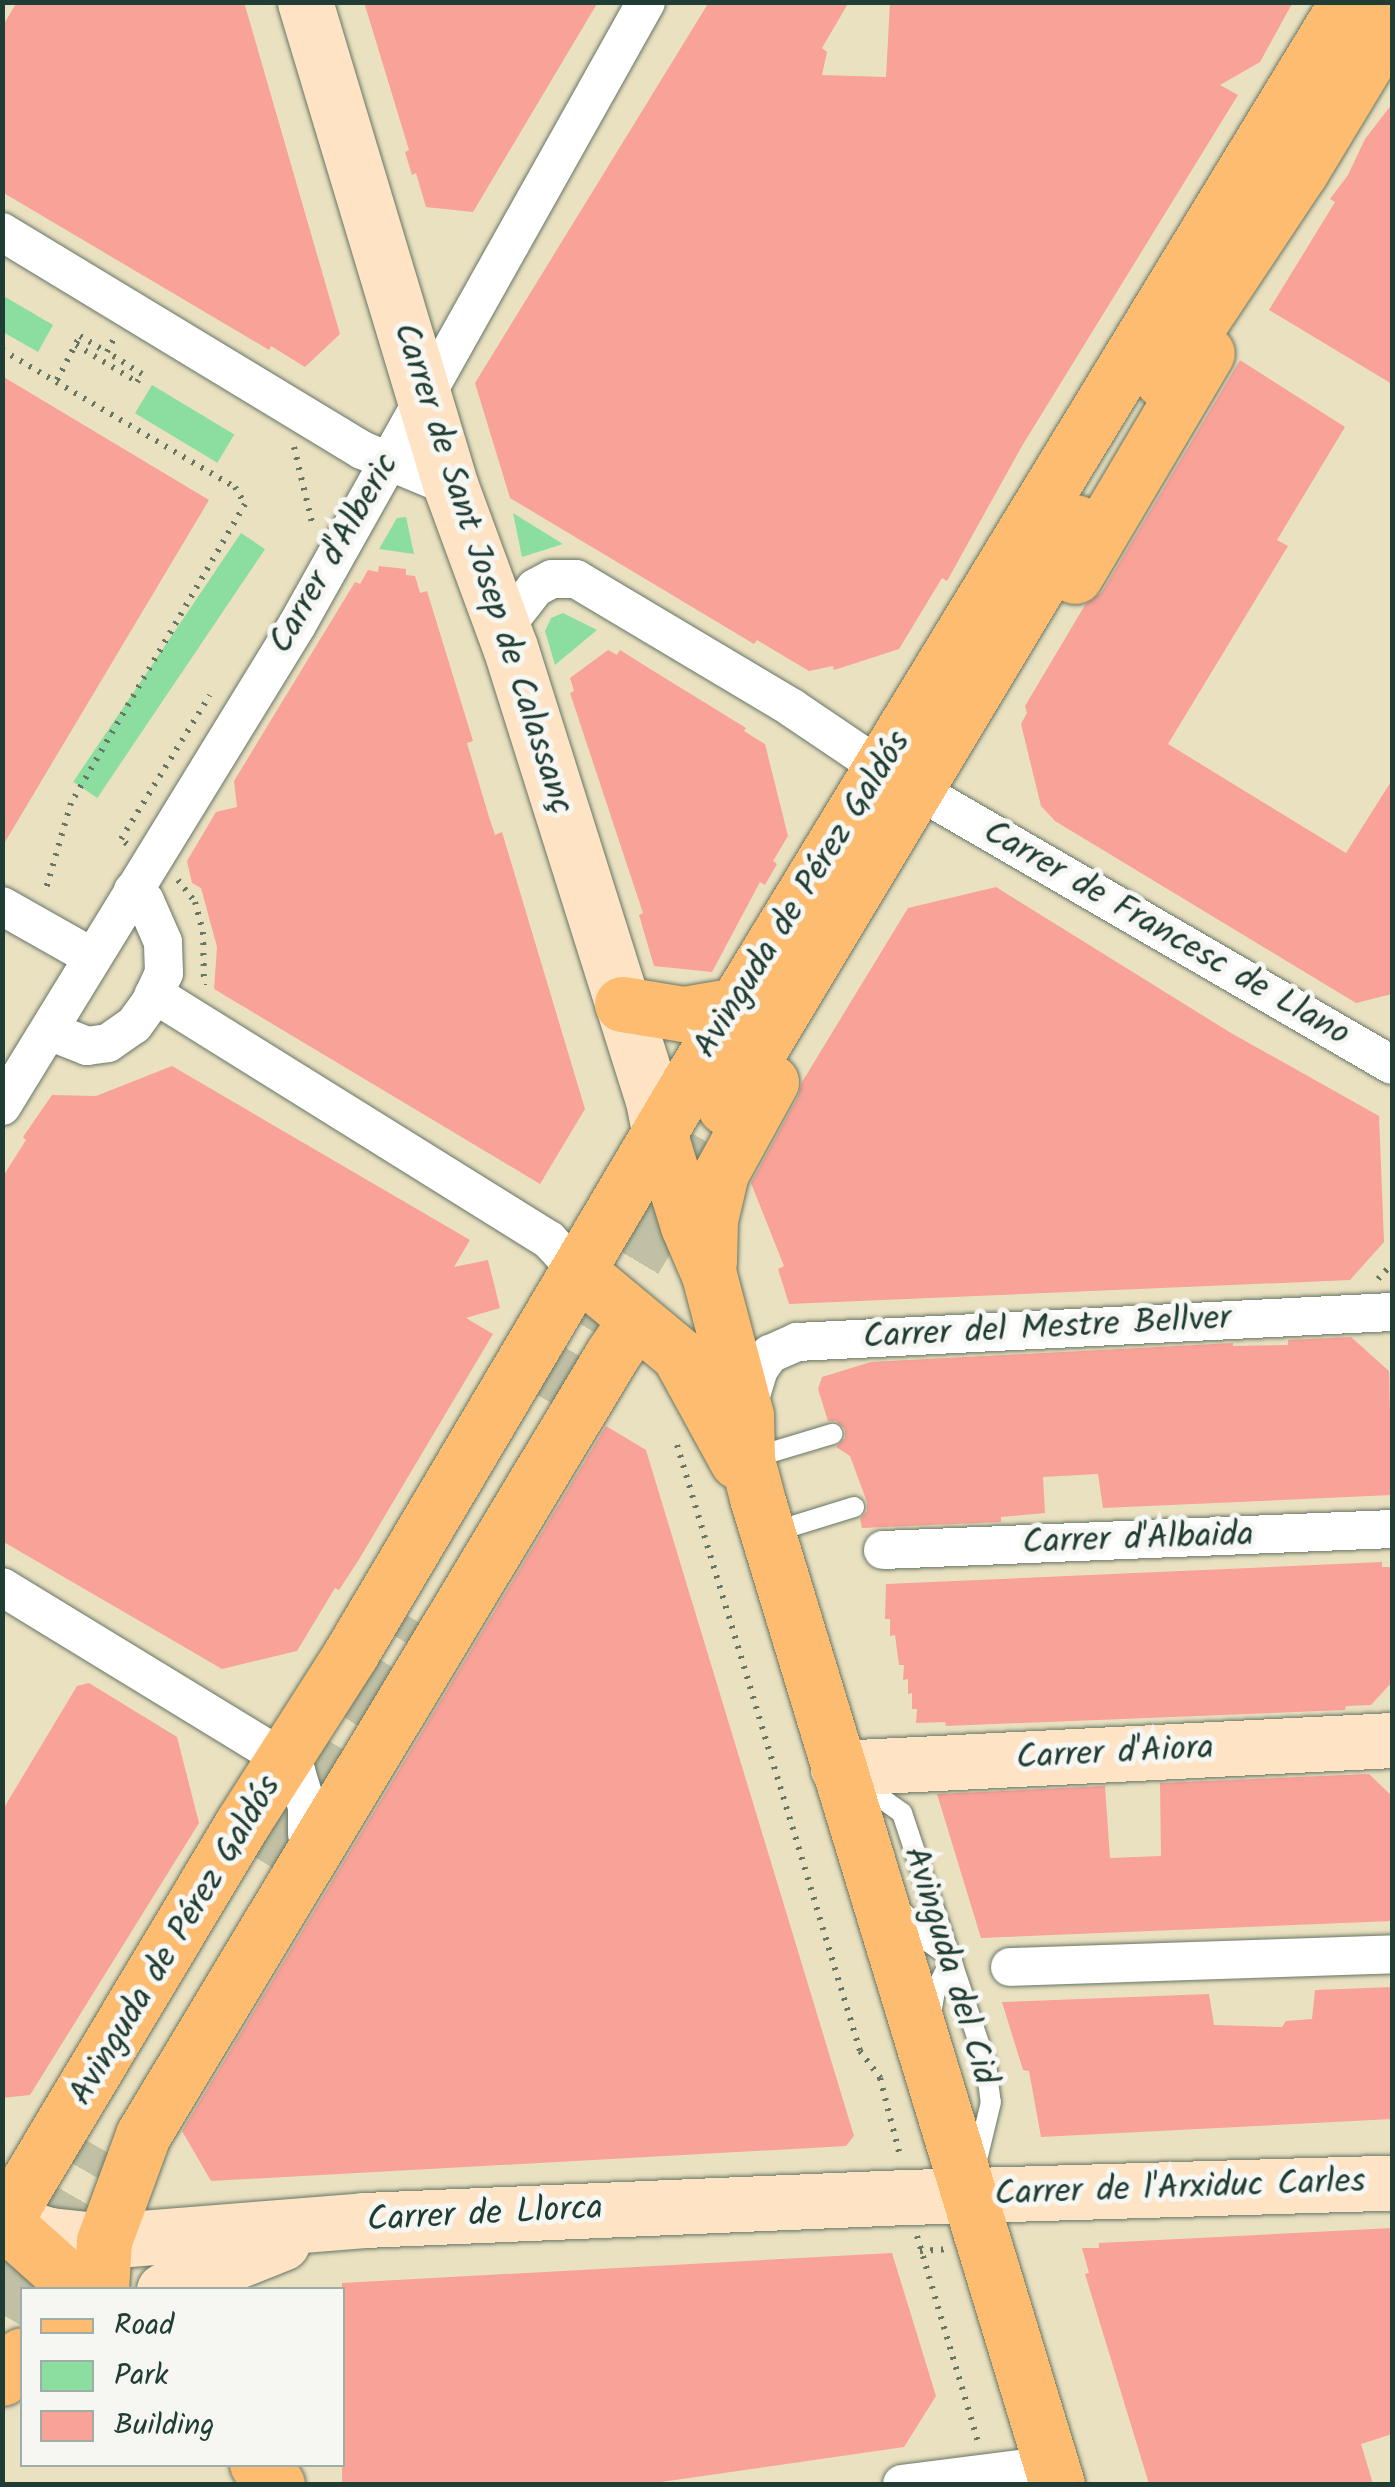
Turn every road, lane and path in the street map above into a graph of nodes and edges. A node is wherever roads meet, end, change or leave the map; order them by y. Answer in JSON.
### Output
{"nodes":[{"id":1,"x":305,"y":2,"type":"edge"},
{"id":2,"x":646,"y":2,"type":"edge"},
{"id":3,"x":1347,"y":2,"type":"edge"},
{"id":4,"x":1392,"y":20,"type":"edge"},
{"id":5,"x":1283,"y":156,"type":"junction"},
{"id":6,"x":2,"y":232,"type":"edge"},
{"id":7,"x":76,"y":345,"type":"junction"},
{"id":8,"x":2,"y":350,"type":"edge"},
{"id":9,"x":57,"y":380,"type":"junction"},
{"id":10,"x":424,"y":400,"type":"junction"},
{"id":11,"x":388,"y":461,"type":"junction"},
{"id":12,"x":451,"y":487,"type":"junction"},
{"id":13,"x":510,"y":646,"type":"junction"},
{"id":14,"x":882,"y":768,"type":"junction"},
{"id":15,"x":940,"y":804,"type":"junction"},
{"id":16,"x":174,"y":876,"type":"dead end"},
{"id":17,"x":133,"y":891,"type":"junction"},
{"id":18,"x":19,"y":915,"type":"edge"},
{"id":19,"x":92,"y":958,"type":"junction"},
{"id":20,"x":208,"y":991,"type":"dead end"},
{"id":21,"x":154,"y":994,"type":"junction"},
{"id":22,"x":622,"y":1004,"type":"junction"},
{"id":23,"x":736,"y":1005,"type":"junction"},
{"id":24,"x":48,"y":1031,"type":"junction"},
{"id":25,"x":1392,"y":1065,"type":"edge"},
{"id":26,"x":720,"y":1103,"type":"tunnel mouth"},
{"id":27,"x":2,"y":1106,"type":"edge"},
{"id":28,"x":660,"y":1136,"type":"junction"},
{"id":29,"x":578,"y":1270,"type":"junction"},
{"id":30,"x":709,"y":1275,"type":"junction"},
{"id":31,"x":1392,"y":1312,"type":"edge"},
{"id":32,"x":644,"y":1328,"type":"junction"},
{"id":33,"x":544,"y":1397,"type":"tunnel mouth"},
{"id":34,"x":832,"y":1434,"type":"dead end"},
{"id":35,"x":677,"y":1444,"type":"dead end"},
{"id":36,"x":754,"y":1477,"type":"junction"},
{"id":37,"x":854,"y":1506,"type":"dead end"},
{"id":38,"x":1392,"y":1530,"type":"edge"},
{"id":39,"x":882,"y":1550,"type":"dead end"},
{"id":40,"x":2,"y":1587,"type":"edge"},
{"id":41,"x":410,"y":1617,"type":"tunnel mouth"},
{"id":42,"x":350,"y":1656,"type":"junction"},
{"id":43,"x":1392,"y":1740,"type":"edge"},
{"id":44,"x":285,"y":1760,"type":"junction"},
{"id":45,"x":838,"y":1768,"type":"junction"},
{"id":46,"x":284,"y":1856,"type":"junction"},
{"id":47,"x":866,"y":1859,"type":"junction"},
{"id":48,"x":1392,"y":1954,"type":"edge"},
{"id":49,"x":952,"y":1958,"type":"junction"},
{"id":50,"x":1010,"y":1967,"type":"dead end"},
{"id":51,"x":924,"y":2050,"type":"junction"},
{"id":52,"x":93,"y":2143,"type":"tunnel mouth"},
{"id":53,"x":1392,"y":2183,"type":"edge"},
{"id":54,"x":968,"y":2195,"type":"junction"},
{"id":55,"x":907,"y":2196,"type":"junction"},
{"id":56,"x":364,"y":2220,"type":"junction"},
{"id":57,"x":3,"y":2223,"type":"edge"},
{"id":58,"x":934,"y":2250,"type":"dead end"},
{"id":59,"x":920,"y":2251,"type":"junction"},
{"id":60,"x":102,"y":2265,"type":"edge"},
{"id":61,"x":77,"y":2287,"type":"edge"},
{"id":62,"x":171,"y":2287,"type":"edge"},
{"id":63,"x":20,"y":2357,"type":"edge"},
{"id":64,"x":2,"y":2378,"type":"edge"},
{"id":65,"x":981,"y":2453,"type":"dead end"},
{"id":66,"x":1054,"y":2475,"type":"edge"},
{"id":67,"x":902,"y":2484,"type":"edge"}],
"edges":[{"from":1,"to":10,"type":"main road","name":"Carrer de Sant Josep de Calassanç"},
{"from":2,"to":10,"type":"street","name":"Carrer d'Alberic"},
{"from":3,"to":5,"type":"main road","name":"Avinguda de Pérez Galdós"},
{"from":4,"to":5,"type":"main road","name":"Avinguda de Pérez Galdós"},
{"from":5,"to":14,"type":"main road","name":"Avinguda de Pérez Galdós"},
{"from":5,"to":15,"type":"main road","name":"Avinguda de Pérez Galdós"},
{"from":5,"to":26,"type":"main road","name":"Avinguda de Pérez Galdós"},
{"from":6,"to":11,"type":"street"},
{"from":7,"to":7,"type":"path"},
{"from":7,"to":9,"type":"path"},
{"from":8,"to":9,"type":"path"},
{"from":9,"to":18,"type":"path"},
{"from":10,"to":11,"type":"street","name":"Carrer d'Alberic"},
{"from":10,"to":12,"type":"main road","name":"Carrer de Sant Josep de Calassanç"},
{"from":11,"to":12,"type":"street"},
{"from":11,"to":17,"type":"street","name":"Carrer d'Alberic"},
{"from":12,"to":13,"type":"main road","name":"Carrer de Sant Josep de Calassanç"},
{"from":13,"to":14,"type":"street"},
{"from":13,"to":22,"type":"main road","name":"Carrer de Sant Josep de Calassanç"},
{"from":14,"to":23,"type":"main road","name":"Avinguda de Pérez Galdós"},
{"from":15,"to":25,"type":"street","name":"Carrer de Francesc de Llano"},
{"from":15,"to":30,"type":"main road","name":"Avinguda de Pérez Galdós"},
{"from":16,"to":20,"type":"path"},
{"from":17,"to":19,"type":"street","name":"Carrer d'Alberic"},
{"from":17,"to":21,"type":"street"},
{"from":18,"to":19,"type":"street"},
{"from":19,"to":24,"type":"street","name":"Carrer d'Alberic"},
{"from":21,"to":24,"type":"street"},
{"from":21,"to":29,"type":"street"},
{"from":22,"to":23,"type":"main road"},
{"from":22,"to":28,"type":"main road","name":"Carrer de Sant Josep de Calassanç"},
{"from":23,"to":28,"type":"main road","name":"Avinguda de Pérez Galdós"},
{"from":24,"to":27,"type":"street","name":"Carrer d'Alberic"},
{"from":28,"to":29,"type":"main road","name":"Avinguda de Pérez Galdós"},
{"from":28,"to":30,"type":"main road","name":"Avinguda del Cid"},
{"from":29,"to":32,"type":"main road","name":"Avinguda del Cid"},
{"from":29,"to":42,"type":"main road","name":"Avinguda de Pérez Galdós"},
{"from":30,"to":36,"type":"main road","name":"Avinguda del Cid"},
{"from":31,"to":36,"type":"street","name":"Carrer del Mestre Bellver"},
{"from":32,"to":36,"type":"main road","name":"Avinguda del Cid"},
{"from":32,"to":46,"type":"main road","name":"Avinguda de Pérez Galdós"},
{"from":33,"to":41,"type":"main road"},
{"from":34,"to":36,"type":"lane"},
{"from":35,"to":55,"type":"path"},
{"from":36,"to":37,"type":"lane"},
{"from":36,"to":45,"type":"main road","name":"Avinguda del Cid"},
{"from":38,"to":39,"type":"street","name":"Carrer d'Albaida"},
{"from":40,"to":44,"type":"street"},
{"from":42,"to":44,"type":"main road","name":"Avinguda de Pérez Galdós"},
{"from":42,"to":46,"type":"main road","name":"Avinguda de Pérez Galdós"},
{"from":43,"to":45,"type":"main road","name":"Carrer d'Aiora"},
{"from":44,"to":46,"type":"street"},
{"from":44,"to":57,"type":"main road","name":"Avinguda de Pérez Galdós"},
{"from":45,"to":47,"type":"main road","name":"Avinguda del Cid"},
{"from":45,"to":49,"type":"lane","name":"Avinguda del Cid"},
{"from":46,"to":52,"type":"main road","name":"Avinguda de Pérez Galdós"},
{"from":46,"to":60,"type":"main road","name":"Avinguda de Pérez Galdós"},
{"from":47,"to":49,"type":"lane"},
{"from":47,"to":51,"type":"main road","name":"Avinguda del Cid"},
{"from":48,"to":50,"type":"street"},
{"from":49,"to":51,"type":"lane"},
{"from":49,"to":54,"type":"lane","name":"Avinguda del Cid"},
{"from":51,"to":54,"type":"main road","name":"Avinguda del Cid"},
{"from":53,"to":54,"type":"main road","name":"Carrer de l'Arxiduc Carles"},
{"from":54,"to":55,"type":"main road","name":"Carrer de Llorca"},
{"from":54,"to":66,"type":"main road","name":"Avinguda del Cid"},
{"from":55,"to":56,"type":"main road","name":"Carrer de Llorca"},
{"from":55,"to":59,"type":"path"},
{"from":56,"to":60,"type":"main road","name":"Carrer de Llorca"},
{"from":56,"to":62,"type":"main road"},
{"from":57,"to":60,"type":"main road","name":"Carrer de Llorca"},
{"from":57,"to":61,"type":"main road"},
{"from":58,"to":59,"type":"path"},
{"from":59,"to":65,"type":"path"},
{"from":63,"to":64,"type":"main road"},
{"from":66,"to":67,"type":"street"}]}
